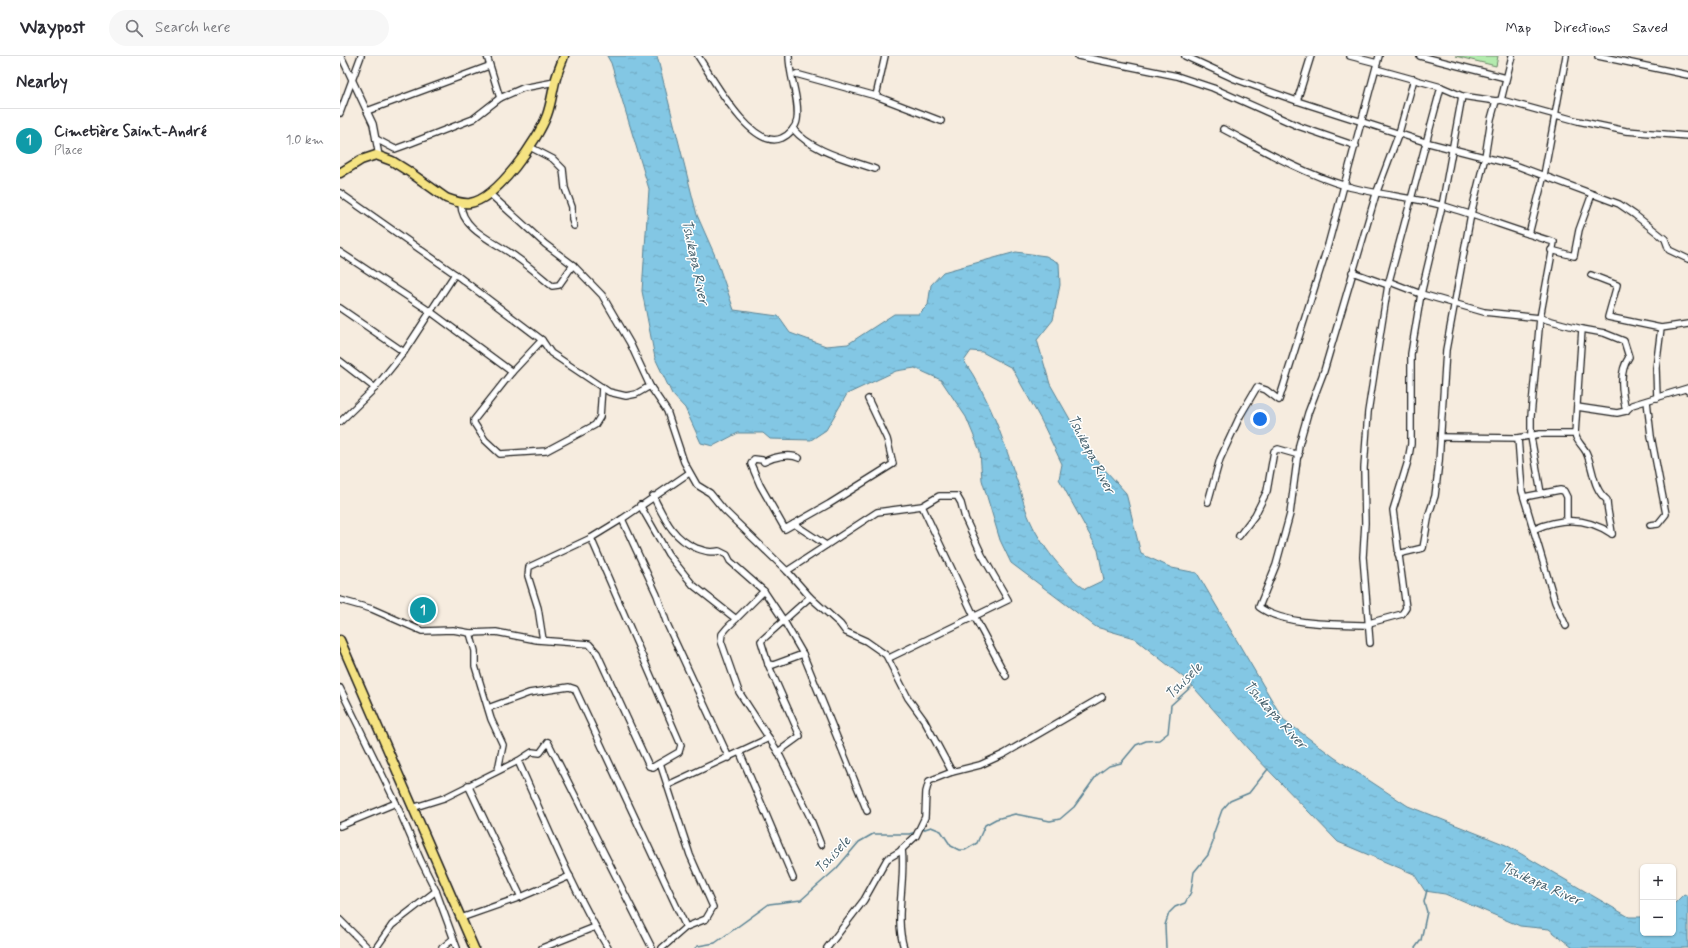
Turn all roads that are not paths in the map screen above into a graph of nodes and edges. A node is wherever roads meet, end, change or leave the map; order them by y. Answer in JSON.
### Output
{"nodes":[{"id":1,"x":341,"y":56,"type":"edge"},
{"id":2,"x":361,"y":56,"type":"edge"},
{"id":3,"x":487,"y":56,"type":"edge"},
{"id":4,"x":564,"y":56,"type":"edge"},
{"id":5,"x":698,"y":56,"type":"edge"},
{"id":6,"x":789,"y":56,"type":"edge"},
{"id":7,"x":884,"y":56,"type":"edge"},
{"id":8,"x":1078,"y":56,"type":"edge"},
{"id":9,"x":1184,"y":56,"type":"edge"},
{"id":10,"x":1311,"y":56,"type":"edge"},
{"id":11,"x":1350,"y":56,"type":"edge"},
{"id":12,"x":1379,"y":56,"type":"edge"},
{"id":13,"x":1420,"y":56,"type":"edge"},
{"id":14,"x":1512,"y":56,"type":"edge"},
{"id":15,"x":1566,"y":56,"type":"edge"},
{"id":16,"x":1598,"y":56,"type":"edge"},
{"id":17,"x":489,"y":66,"type":"junction"},
{"id":18,"x":1376,"y":66,"type":"junction"},
{"id":19,"x":796,"y":74,"type":"dead end"},
{"id":20,"x":1688,"y":75,"type":"edge"},
{"id":21,"x":352,"y":78,"type":"junction"},
{"id":22,"x":1506,"y":78,"type":"junction"},
{"id":23,"x":1414,"y":79,"type":"junction"},
{"id":24,"x":555,"y":82,"type":"junction"},
{"id":25,"x":1441,"y":87,"type":"junction"},
{"id":26,"x":876,"y":96,"type":"junction"},
{"id":27,"x":1462,"y":96,"type":"junction"},
{"id":28,"x":500,"y":98,"type":"junction"},
{"id":29,"x":1297,"y":101,"type":"junction"},
{"id":30,"x":1499,"y":101,"type":"junction"},
{"id":31,"x":367,"y":112,"type":"junction"},
{"id":32,"x":340,"y":113,"type":"edge"},
{"id":33,"x":1554,"y":115,"type":"junction"},
{"id":34,"x":941,"y":120,"type":"dead end"},
{"id":35,"x":1362,"y":122,"type":"junction"},
{"id":36,"x":793,"y":129,"type":"junction"},
{"id":37,"x":1222,"y":129,"type":"dead end"},
{"id":38,"x":1399,"y":133,"type":"junction"},
{"id":39,"x":1688,"y":136,"type":"edge"},
{"id":40,"x":376,"y":139,"type":"junction"},
{"id":41,"x":1425,"y":142,"type":"junction"},
{"id":42,"x":1356,"y":146,"type":"junction"},
{"id":43,"x":530,"y":147,"type":"junction"},
{"id":44,"x":1453,"y":148,"type":"junction"},
{"id":45,"x":379,"y":156,"type":"junction"},
{"id":46,"x":1485,"y":157,"type":"junction"},
{"id":47,"x":875,"y":169,"type":"dead end"},
{"id":48,"x":340,"y":173,"type":"edge"},
{"id":49,"x":1544,"y":174,"type":"junction"},
{"id":50,"x":1344,"y":185,"type":"junction"},
{"id":51,"x":340,"y":193,"type":"edge"},
{"id":52,"x":490,"y":194,"type":"junction"},
{"id":53,"x":1376,"y":194,"type":"junction"},
{"id":54,"x":1592,"y":194,"type":"junction"},
{"id":55,"x":1410,"y":198,"type":"junction"},
{"id":56,"x":461,"y":203,"type":"junction"},
{"id":57,"x":1442,"y":206,"type":"junction"},
{"id":58,"x":1471,"y":214,"type":"junction"},
{"id":59,"x":574,"y":226,"type":"dead end"},
{"id":60,"x":1528,"y":234,"type":"junction"},
{"id":61,"x":1551,"y":250,"type":"junction"},
{"id":62,"x":340,"y":252,"type":"edge"},
{"id":63,"x":1688,"y":258,"type":"edge"},
{"id":64,"x":573,"y":265,"type":"junction"},
{"id":65,"x":1352,"y":272,"type":"junction"},
{"id":66,"x":455,"y":274,"type":"junction"},
{"id":67,"x":1591,"y":275,"type":"dead end"},
{"id":68,"x":1388,"y":285,"type":"junction"},
{"id":69,"x":1421,"y":294,"type":"junction"},
{"id":70,"x":1454,"y":303,"type":"junction"},
{"id":71,"x":340,"y":308,"type":"edge"},
{"id":72,"x":431,"y":312,"type":"junction"},
{"id":73,"x":1540,"y":318,"type":"junction"},
{"id":74,"x":1688,"y":324,"type":"edge"},
{"id":75,"x":1661,"y":328,"type":"junction"},
{"id":76,"x":1582,"y":330,"type":"junction"},
{"id":77,"x":542,"y":340,"type":"junction"},
{"id":78,"x":404,"y":352,"type":"junction"},
{"id":79,"x":340,"y":361,"type":"edge"},
{"id":80,"x":512,"y":372,"type":"junction"},
{"id":81,"x":650,"y":386,"type":"junction"},
{"id":82,"x":602,"y":387,"type":"junction"},
{"id":83,"x":375,"y":388,"type":"junction"},
{"id":84,"x":1688,"y":391,"type":"edge"},
{"id":85,"x":1656,"y":398,"type":"junction"},
{"id":86,"x":868,"y":399,"type":"dead end"},
{"id":87,"x":1647,"y":401,"type":"junction"},
{"id":88,"x":1577,"y":407,"type":"junction"},
{"id":89,"x":1626,"y":411,"type":"junction"},
{"id":90,"x":340,"y":422,"type":"edge"},
{"id":91,"x":1575,"y":434,"type":"junction"},
{"id":92,"x":1441,"y":437,"type":"junction"},
{"id":93,"x":1531,"y":437,"type":"junction"},
{"id":94,"x":1518,"y":438,"type":"junction"},
{"id":95,"x":1299,"y":455,"type":"junction"},
{"id":96,"x":799,"y":458,"type":"dead end"},
{"id":97,"x":689,"y":472,"type":"junction"},
{"id":98,"x":1541,"y":493,"type":"junction"},
{"id":99,"x":653,"y":496,"type":"junction"},
{"id":100,"x":1524,"y":497,"type":"junction"},
{"id":101,"x":1208,"y":502,"type":"dead end"},
{"id":102,"x":640,"y":505,"type":"junction"},
{"id":103,"x":922,"y":506,"type":"junction"},
{"id":104,"x":622,"y":519,"type":"junction"},
{"id":105,"x":1567,"y":519,"type":"junction"},
{"id":106,"x":794,"y":524,"type":"junction"},
{"id":107,"x":1650,"y":526,"type":"dead end"},
{"id":108,"x":1535,"y":529,"type":"junction"},
{"id":109,"x":1239,"y":536,"type":"dead end"},
{"id":110,"x":591,"y":538,"type":"junction"},
{"id":111,"x":826,"y":545,"type":"junction"},
{"id":112,"x":1398,"y":554,"type":"junction"},
{"id":113,"x":787,"y":571,"type":"junction"},
{"id":114,"x":764,"y":591,"type":"junction"},
{"id":115,"x":810,"y":597,"type":"junction"},
{"id":116,"x":340,"y":600,"type":"edge"},
{"id":117,"x":974,"y":616,"type":"junction"},
{"id":118,"x":736,"y":619,"type":"junction"},
{"id":119,"x":784,"y":621,"type":"junction"},
{"id":120,"x":1369,"y":624,"type":"junction"},
{"id":121,"x":1566,"y":626,"type":"dead end"},
{"id":122,"x":470,"y":633,"type":"junction"},
{"id":123,"x":340,"y":640,"type":"edge"},
{"id":124,"x":543,"y":640,"type":"junction"},
{"id":125,"x":1370,"y":643,"type":"dead end"},
{"id":126,"x":803,"y":654,"type":"junction"},
{"id":127,"x":889,"y":658,"type":"junction"},
{"id":128,"x":768,"y":664,"type":"junction"},
{"id":129,"x":1006,"y":676,"type":"dead end"},
{"id":130,"x":340,"y":688,"type":"edge"},
{"id":131,"x":1102,"y":697,"type":"dead end"},
{"id":132,"x":488,"y":708,"type":"junction"},
{"id":133,"x":770,"y":738,"type":"junction"},
{"id":134,"x":778,"y":752,"type":"junction"},
{"id":135,"x":740,"y":753,"type":"junction"},
{"id":136,"x":729,"y":758,"type":"junction"},
{"id":137,"x":518,"y":761,"type":"junction"},
{"id":138,"x":660,"y":763,"type":"junction"},
{"id":139,"x":498,"y":770,"type":"junction"},
{"id":140,"x":952,"y":772,"type":"junction"},
{"id":141,"x":668,"y":785,"type":"junction"},
{"id":142,"x":468,"y":786,"type":"junction"},
{"id":143,"x":396,"y":803,"type":"junction"},
{"id":144,"x":412,"y":808,"type":"junction"},
{"id":145,"x":867,"y":811,"type":"dead end"},
{"id":146,"x":340,"y":826,"type":"edge"},
{"id":147,"x":820,"y":845,"type":"dead end"},
{"id":148,"x":902,"y":848,"type":"junction"},
{"id":149,"x":570,"y":876,"type":"junction"},
{"id":150,"x":793,"y":878,"type":"dead end"},
{"id":151,"x":436,"y":891,"type":"junction"},
{"id":152,"x":521,"y":897,"type":"junction"},
{"id":153,"x":461,"y":918,"type":"junction"},
{"id":154,"x":340,"y":920,"type":"edge"},
{"id":155,"x":595,"y":927,"type":"junction"},
{"id":156,"x":686,"y":927,"type":"junction"},
{"id":157,"x":453,"y":939,"type":"junction"},
{"id":158,"x":368,"y":948,"type":"edge"},
{"id":159,"x":376,"y":948,"type":"edge"},
{"id":160,"x":442,"y":948,"type":"edge"},
{"id":161,"x":457,"y":948,"type":"edge"},
{"id":162,"x":474,"y":948,"type":"edge"},
{"id":163,"x":542,"y":948,"type":"edge"},
{"id":164,"x":608,"y":948,"type":"edge"},
{"id":165,"x":652,"y":948,"type":"edge"},
{"id":166,"x":662,"y":948,"type":"edge"},
{"id":167,"x":827,"y":948,"type":"edge"},
{"id":168,"x":904,"y":948,"type":"edge"}],
"edges":[{"from":1,"to":21,"type":"street"},
{"from":2,"to":21,"type":"street"},
{"from":3,"to":17,"type":"street"},
{"from":4,"to":24,"type":"highway"},
{"from":5,"to":36,"type":"street"},
{"from":6,"to":36,"type":"street"},
{"from":7,"to":26,"type":"street"},
{"from":8,"to":42,"type":"street"},
{"from":9,"to":29,"type":"street"},
{"from":10,"to":29,"type":"street"},
{"from":11,"to":18,"type":"street"},
{"from":12,"to":18,"type":"street"},
{"from":13,"to":22,"type":"street"},
{"from":14,"to":22,"type":"street"},
{"from":15,"to":33,"type":"street"},
{"from":16,"to":20,"type":"street"},
{"from":17,"to":28,"type":"street"},
{"from":17,"to":31,"type":"street"},
{"from":18,"to":23,"type":"street"},
{"from":18,"to":35,"type":"street"},
{"from":19,"to":26,"type":"street"},
{"from":21,"to":31,"type":"street"},
{"from":21,"to":32,"type":"street"},
{"from":22,"to":30,"type":"street"},
{"from":23,"to":25,"type":"street"},
{"from":23,"to":38,"type":"street"},
{"from":24,"to":28,"type":"street"},
{"from":24,"to":43,"type":"highway"},
{"from":25,"to":27,"type":"street"},
{"from":25,"to":41,"type":"street"},
{"from":26,"to":34,"type":"street"},
{"from":27,"to":30,"type":"street"},
{"from":27,"to":44,"type":"street"},
{"from":28,"to":40,"type":"street"},
{"from":29,"to":35,"type":"street"},
{"from":30,"to":33,"type":"street"},
{"from":30,"to":46,"type":"street"},
{"from":31,"to":40,"type":"street"},
{"from":33,"to":39,"type":"street"},
{"from":33,"to":49,"type":"street"},
{"from":35,"to":38,"type":"street"},
{"from":35,"to":42,"type":"street"},
{"from":36,"to":47,"type":"street"},
{"from":37,"to":50,"type":"street"},
{"from":38,"to":41,"type":"street"},
{"from":38,"to":53,"type":"street"},
{"from":40,"to":45,"type":"street"},
{"from":41,"to":44,"type":"street"},
{"from":41,"to":55,"type":"street"},
{"from":42,"to":50,"type":"street"},
{"from":43,"to":52,"type":"highway"},
{"from":43,"to":59,"type":"street"},
{"from":44,"to":46,"type":"street"},
{"from":44,"to":57,"type":"street"},
{"from":45,"to":48,"type":"highway"},
{"from":45,"to":56,"type":"highway"},
{"from":46,"to":49,"type":"street"},
{"from":46,"to":58,"type":"street"},
{"from":49,"to":54,"type":"street"},
{"from":49,"to":60,"type":"street"},
{"from":50,"to":53,"type":"street"},
{"from":50,"to":101,"type":"street"},
{"from":51,"to":66,"type":"street"},
{"from":52,"to":56,"type":"highway"},
{"from":52,"to":64,"type":"street"},
{"from":53,"to":55,"type":"street"},
{"from":53,"to":65,"type":"street"},
{"from":54,"to":61,"type":"street"},
{"from":54,"to":63,"type":"street"},
{"from":55,"to":57,"type":"street"},
{"from":55,"to":68,"type":"street"},
{"from":56,"to":64,"type":"street"},
{"from":57,"to":58,"type":"street"},
{"from":57,"to":69,"type":"street"},
{"from":58,"to":60,"type":"street"},
{"from":58,"to":70,"type":"street"},
{"from":60,"to":61,"type":"street"},
{"from":61,"to":73,"type":"street"},
{"from":62,"to":72,"type":"street"},
{"from":64,"to":81,"type":"street"},
{"from":65,"to":68,"type":"street"},
{"from":65,"to":95,"type":"street"},
{"from":66,"to":72,"type":"street"},
{"from":66,"to":77,"type":"street"},
{"from":67,"to":75,"type":"street"},
{"from":68,"to":69,"type":"street"},
{"from":68,"to":120,"type":"street"},
{"from":69,"to":70,"type":"street"},
{"from":69,"to":112,"type":"street"},
{"from":70,"to":73,"type":"street"},
{"from":70,"to":92,"type":"street"},
{"from":71,"to":78,"type":"street"},
{"from":72,"to":78,"type":"street"},
{"from":72,"to":80,"type":"street"},
{"from":73,"to":76,"type":"street"},
{"from":73,"to":93,"type":"street"},
{"from":74,"to":75,"type":"street"},
{"from":75,"to":85,"type":"street"},
{"from":76,"to":88,"type":"street"},
{"from":76,"to":89,"type":"street"},
{"from":77,"to":80,"type":"street"},
{"from":77,"to":82,"type":"street"},
{"from":78,"to":83,"type":"street"},
{"from":79,"to":83,"type":"street"},
{"from":80,"to":82,"type":"street"},
{"from":81,"to":82,"type":"street"},
{"from":81,"to":97,"type":"street"},
{"from":83,"to":90,"type":"street"},
{"from":84,"to":85,"type":"street"},
{"from":85,"to":87,"type":"street"},
{"from":86,"to":106,"type":"street"},
{"from":87,"to":89,"type":"street"},
{"from":87,"to":107,"type":"street"},
{"from":88,"to":89,"type":"street"},
{"from":88,"to":91,"type":"street"},
{"from":91,"to":93,"type":"street"},
{"from":91,"to":105,"type":"street"},
{"from":92,"to":94,"type":"street"},
{"from":92,"to":112,"type":"street"},
{"from":93,"to":94,"type":"street"},
{"from":93,"to":98,"type":"street"},
{"from":94,"to":100,"type":"street"},
{"from":95,"to":109,"type":"street"},
{"from":95,"to":120,"type":"street"},
{"from":96,"to":106,"type":"street"},
{"from":97,"to":99,"type":"street"},
{"from":97,"to":113,"type":"street"},
{"from":98,"to":100,"type":"street"},
{"from":98,"to":105,"type":"street"},
{"from":99,"to":102,"type":"street"},
{"from":99,"to":114,"type":"street"},
{"from":100,"to":108,"type":"street"},
{"from":102,"to":104,"type":"street"},
{"from":102,"to":118,"type":"street"},
{"from":103,"to":111,"type":"street"},
{"from":103,"to":117,"type":"street"},
{"from":103,"to":117,"type":"street"},
{"from":104,"to":110,"type":"street"},
{"from":104,"to":136,"type":"street"},
{"from":105,"to":108,"type":"street"},
{"from":106,"to":111,"type":"street"},
{"from":108,"to":121,"type":"street"},
{"from":110,"to":124,"type":"street"},
{"from":110,"to":138,"type":"street"},
{"from":111,"to":113,"type":"street"},
{"from":112,"to":120,"type":"street"},
{"from":113,"to":115,"type":"street"},
{"from":114,"to":118,"type":"street"},
{"from":114,"to":119,"type":"street"},
{"from":115,"to":119,"type":"street"},
{"from":115,"to":127,"type":"street"},
{"from":116,"to":122,"type":"street"},
{"from":117,"to":127,"type":"street"},
{"from":117,"to":129,"type":"street"},
{"from":118,"to":133,"type":"street"},
{"from":119,"to":126,"type":"street"},
{"from":119,"to":128,"type":"street"},
{"from":120,"to":125,"type":"street"},
{"from":122,"to":124,"type":"street"},
{"from":122,"to":132,"type":"street"},
{"from":123,"to":144,"type":"highway"},
{"from":124,"to":138,"type":"street"},
{"from":126,"to":128,"type":"street"},
{"from":126,"to":145,"type":"street"},
{"from":127,"to":140,"type":"street"},
{"from":128,"to":134,"type":"street"},
{"from":130,"to":143,"type":"street"},
{"from":131,"to":140,"type":"street"},
{"from":132,"to":139,"type":"street"},
{"from":132,"to":156,"type":"street"},
{"from":133,"to":134,"type":"street"},
{"from":133,"to":135,"type":"street"},
{"from":134,"to":147,"type":"street"},
{"from":135,"to":136,"type":"street"},
{"from":135,"to":150,"type":"street"},
{"from":136,"to":141,"type":"street"},
{"from":137,"to":139,"type":"street"},
{"from":137,"to":149,"type":"street"},
{"from":137,"to":165,"type":"street"},
{"from":138,"to":141,"type":"street"},
{"from":139,"to":142,"type":"street"},
{"from":140,"to":148,"type":"street"},
{"from":141,"to":156,"type":"street"},
{"from":142,"to":144,"type":"street"},
{"from":142,"to":152,"type":"street"},
{"from":143,"to":146,"type":"street"},
{"from":143,"to":151,"type":"street"},
{"from":144,"to":153,"type":"highway"},
{"from":148,"to":167,"type":"street"},
{"from":148,"to":168,"type":"street"},
{"from":149,"to":152,"type":"street"},
{"from":149,"to":155,"type":"street"},
{"from":151,"to":157,"type":"street"},
{"from":151,"to":159,"type":"street"},
{"from":152,"to":153,"type":"street"},
{"from":153,"to":162,"type":"highway"},
{"from":154,"to":158,"type":"street"},
{"from":155,"to":163,"type":"street"},
{"from":155,"to":164,"type":"street"},
{"from":156,"to":166,"type":"street"},
{"from":157,"to":160,"type":"street"},
{"from":157,"to":161,"type":"street"}]}
